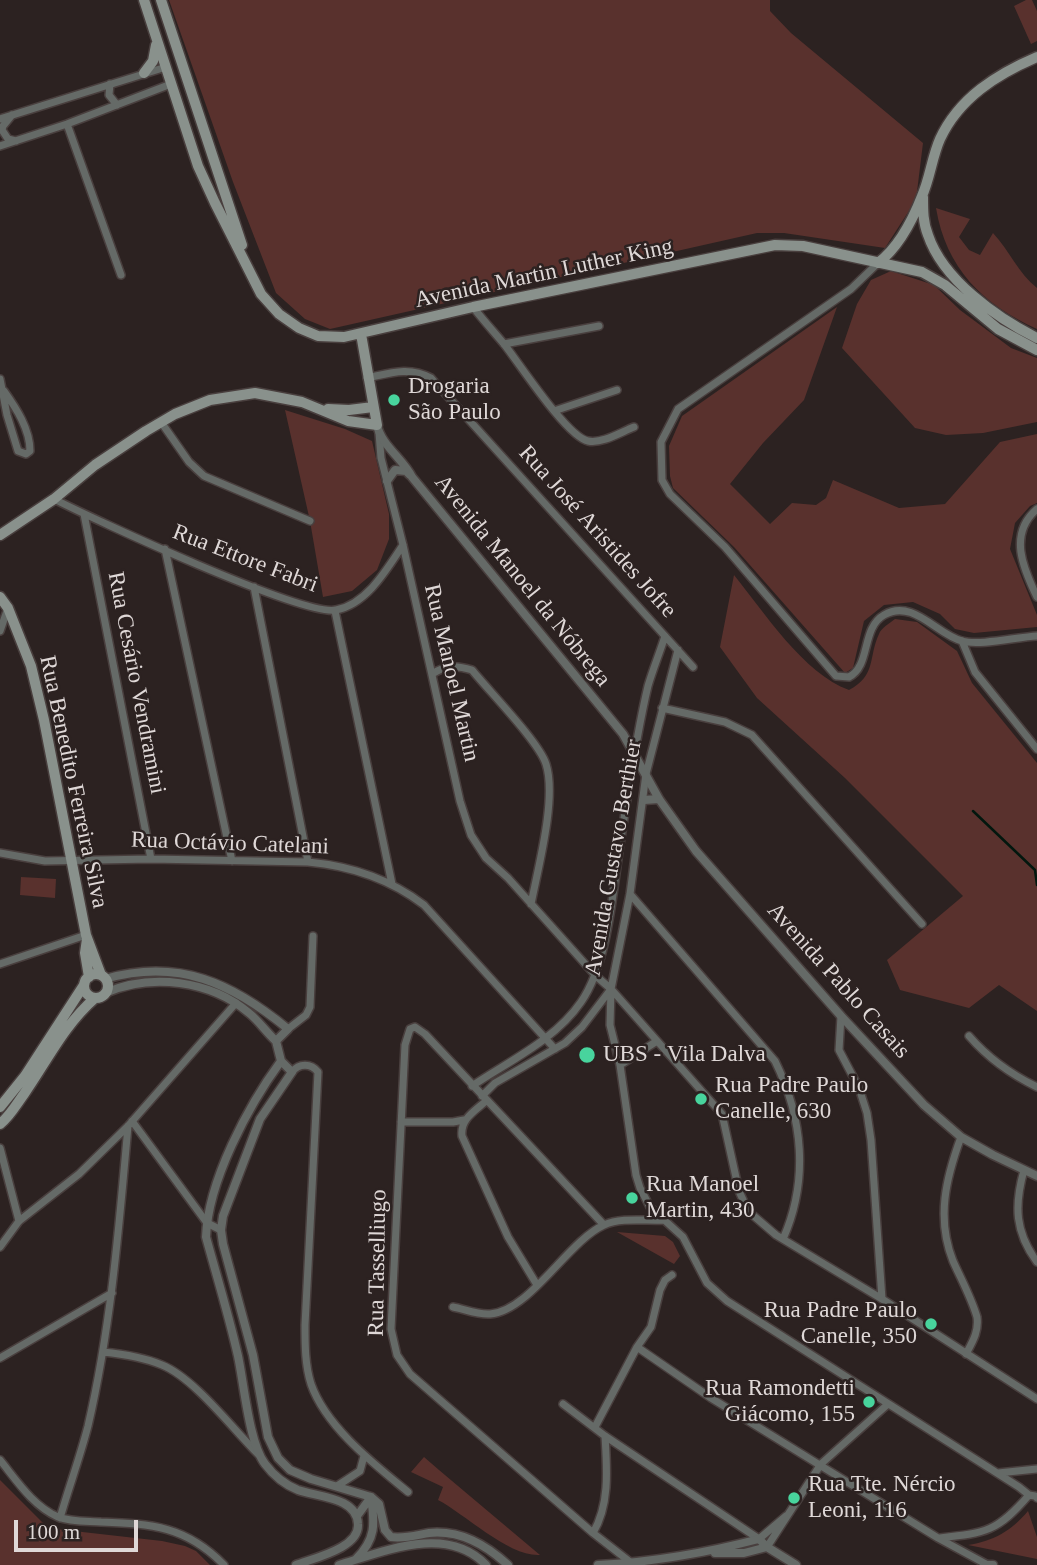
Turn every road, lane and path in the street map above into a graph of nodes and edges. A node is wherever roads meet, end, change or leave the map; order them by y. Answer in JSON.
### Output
{"nodes":[{"id":1,"x":144,"y":0,"type":"edge"},
{"id":2,"x":161,"y":0,"type":"edge"},
{"id":3,"x":156,"y":37,"type":"junction"},
{"id":4,"x":1037,"y":57,"type":"edge"},
{"id":5,"x":166,"y":67,"type":"junction"},
{"id":6,"x":183,"y":73,"type":"junction"},
{"id":7,"x":144,"y":74,"type":"junction"},
{"id":8,"x":110,"y":84,"type":"junction"},
{"id":9,"x":172,"y":84,"type":"junction"},
{"id":10,"x":117,"y":105,"type":"junction"},
{"id":11,"x":12,"y":115,"type":"junction"},
{"id":12,"x":0,"y":119,"type":"edge"},
{"id":13,"x":67,"y":124,"type":"junction"},
{"id":14,"x":17,"y":141,"type":"junction"},
{"id":15,"x":0,"y":146,"type":"edge"},
{"id":16,"x":923,"y":195,"type":"junction"},
{"id":17,"x":908,"y":223,"type":"junction"},
{"id":18,"x":925,"y":227,"type":"junction"},
{"id":19,"x":894,"y":249,"type":"junction"},
{"id":20,"x":938,"y":256,"type":"junction"},
{"id":21,"x":878,"y":263,"type":"junction"},
{"id":22,"x":899,"y":265,"type":"junction"},
{"id":23,"x":248,"y":266,"type":"junction"},
{"id":24,"x":922,"y":272,"type":"junction"},
{"id":25,"x":121,"y":275,"type":"dead end"},
{"id":26,"x":472,"y":307,"type":"junction"},
{"id":27,"x":599,"y":326,"type":"dead end"},
{"id":28,"x":361,"y":334,"type":"junction"},
{"id":29,"x":1037,"y":338,"type":"edge"},
{"id":30,"x":504,"y":344,"type":"junction"},
{"id":31,"x":1037,"y":350,"type":"edge"},
{"id":32,"x":367,"y":378,"type":"junction"},
{"id":33,"x":0,"y":379,"type":"edge"},
{"id":34,"x":617,"y":390,"type":"dead end"},
{"id":35,"x":4,"y":391,"type":"junction"},
{"id":36,"x":373,"y":407,"type":"junction"},
{"id":37,"x":320,"y":408,"type":"junction"},
{"id":38,"x":554,"y":411,"type":"junction"},
{"id":39,"x":161,"y":422,"type":"junction"},
{"id":40,"x":634,"y":427,"type":"dead end"},
{"id":41,"x":378,"y":429,"type":"junction"},
{"id":42,"x":412,"y":477,"type":"junction"},
{"id":43,"x":387,"y":481,"type":"junction"},
{"id":44,"x":54,"y":499,"type":"junction"},
{"id":45,"x":1037,"y":509,"type":"edge"},
{"id":46,"x":84,"y":514,"type":"junction"},
{"id":47,"x":310,"y":521,"type":"dead end"},
{"id":48,"x":0,"y":535,"type":"edge"},
{"id":49,"x":403,"y":545,"type":"junction"},
{"id":50,"x":164,"y":549,"type":"junction"},
{"id":51,"x":254,"y":587,"type":"junction"},
{"id":52,"x":0,"y":597,"type":"edge"},
{"id":53,"x":1037,"y":597,"type":"edge"},
{"id":54,"x":8,"y":608,"type":"junction"},
{"id":55,"x":335,"y":611,"type":"junction"},
{"id":56,"x":0,"y":631,"type":"edge"},
{"id":57,"x":665,"y":636,"type":"junction"},
{"id":58,"x":1037,"y":636,"type":"edge"},
{"id":59,"x":962,"y":641,"type":"junction"},
{"id":60,"x":678,"y":650,"type":"junction"},
{"id":61,"x":694,"y":667,"type":"dead end"},
{"id":62,"x":432,"y":674,"type":"junction"},
{"id":63,"x":662,"y":708,"type":"junction"},
{"id":64,"x":1037,"y":749,"type":"edge"},
{"id":65,"x":635,"y":753,"type":"junction"},
{"id":66,"x":646,"y":774,"type":"junction"},
{"id":67,"x":659,"y":799,"type":"junction"},
{"id":68,"x":644,"y":800,"type":"junction"},
{"id":69,"x":0,"y":853,"type":"edge"},
{"id":70,"x":151,"y":859,"type":"junction"},
{"id":71,"x":70,"y":861,"type":"junction"},
{"id":72,"x":232,"y":861,"type":"junction"},
{"id":73,"x":308,"y":862,"type":"junction"},
{"id":74,"x":392,"y":884,"type":"junction"},
{"id":75,"x":630,"y":894,"type":"junction"},
{"id":76,"x":531,"y":904,"type":"junction"},
{"id":77,"x":922,"y":924,"type":"dead end"},
{"id":78,"x":313,"y":936,"type":"dead end"},
{"id":79,"x":86,"y":937,"type":"junction"},
{"id":80,"x":0,"y":964,"type":"edge"},
{"id":81,"x":596,"y":976,"type":"junction"},
{"id":82,"x":103,"y":977,"type":"junction"},
{"id":83,"x":86,"y":981,"type":"junction"},
{"id":84,"x":611,"y":989,"type":"junction"},
{"id":85,"x":105,"y":993,"type":"junction"},
{"id":86,"x":95,"y":998,"type":"junction"},
{"id":87,"x":236,"y":1003,"type":"junction"},
{"id":88,"x":271,"y":1015,"type":"junction"},
{"id":89,"x":841,"y":1016,"type":"junction"},
{"id":90,"x":261,"y":1024,"type":"junction"},
{"id":91,"x":288,"y":1030,"type":"junction"},
{"id":92,"x":969,"y":1036,"type":"dead end"},
{"id":93,"x":546,"y":1037,"type":"junction"},
{"id":94,"x":275,"y":1041,"type":"junction"},
{"id":95,"x":657,"y":1041,"type":"junction"},
{"id":96,"x":555,"y":1049,"type":"junction"},
{"id":97,"x":281,"y":1061,"type":"junction"},
{"id":98,"x":620,"y":1065,"type":"junction"},
{"id":99,"x":292,"y":1072,"type":"junction"},
{"id":100,"x":472,"y":1086,"type":"junction"},
{"id":101,"x":1037,"y":1087,"type":"edge"},
{"id":102,"x":484,"y":1099,"type":"junction"},
{"id":103,"x":0,"y":1107,"type":"edge"},
{"id":104,"x":464,"y":1120,"type":"junction"},
{"id":105,"x":401,"y":1122,"type":"junction"},
{"id":106,"x":0,"y":1124,"type":"edge"},
{"id":107,"x":130,"y":1124,"type":"junction"},
{"id":108,"x":961,"y":1137,"type":"junction"},
{"id":109,"x":0,"y":1148,"type":"edge"},
{"id":110,"x":1024,"y":1170,"type":"junction"},
{"id":111,"x":1037,"y":1176,"type":"edge"},
{"id":112,"x":664,"y":1220,"type":"junction"},
{"id":113,"x":19,"y":1221,"type":"junction"},
{"id":114,"x":206,"y":1223,"type":"junction"},
{"id":115,"x":604,"y":1225,"type":"junction"},
{"id":116,"x":221,"y":1230,"type":"junction"},
{"id":117,"x":783,"y":1239,"type":"junction"},
{"id":118,"x":0,"y":1247,"type":"edge"},
{"id":119,"x":1037,"y":1262,"type":"edge"},
{"id":120,"x":672,"y":1275,"type":"dead end"},
{"id":121,"x":537,"y":1285,"type":"junction"},
{"id":122,"x":112,"y":1293,"type":"junction"},
{"id":123,"x":882,"y":1299,"type":"junction"},
{"id":124,"x":453,"y":1307,"type":"dead end"},
{"id":125,"x":637,"y":1348,"type":"junction"},
{"id":126,"x":103,"y":1352,"type":"junction"},
{"id":127,"x":966,"y":1354,"type":"junction"},
{"id":128,"x":0,"y":1358,"type":"edge"},
{"id":129,"x":1037,"y":1399,"type":"edge"},
{"id":130,"x":563,"y":1404,"type":"dead end"},
{"id":131,"x":888,"y":1404,"type":"junction"},
{"id":132,"x":251,"y":1420,"type":"junction"},
{"id":133,"x":229,"y":1424,"type":"junction"},
{"id":134,"x":595,"y":1427,"type":"junction"},
{"id":135,"x":605,"y":1436,"type":"junction"},
{"id":136,"x":258,"y":1454,"type":"junction"},
{"id":137,"x":364,"y":1456,"type":"junction"},
{"id":138,"x":0,"y":1460,"type":"edge"},
{"id":139,"x":821,"y":1464,"type":"junction"},
{"id":140,"x":1037,"y":1469,"type":"edge"},
{"id":141,"x":998,"y":1473,"type":"junction"},
{"id":142,"x":337,"y":1486,"type":"junction"},
{"id":143,"x":408,"y":1492,"type":"dead end"},
{"id":144,"x":1035,"y":1496,"type":"edge"},
{"id":145,"x":372,"y":1497,"type":"junction"},
{"id":146,"x":357,"y":1516,"type":"junction"},
{"id":147,"x":786,"y":1516,"type":"junction"},
{"id":148,"x":60,"y":1518,"type":"junction"},
{"id":149,"x":593,"y":1533,"type":"junction"},
{"id":150,"x":938,"y":1538,"type":"junction"},
{"id":151,"x":759,"y":1539,"type":"junction"},
{"id":152,"x":767,"y":1547,"type":"junction"},
{"id":153,"x":487,"y":1548,"type":"junction"},
{"id":154,"x":701,"y":1552,"type":"junction"},
{"id":155,"x":479,"y":1558,"type":"junction"},
{"id":156,"x":354,"y":1561,"type":"junction"},
{"id":157,"x":633,"y":1564,"type":"edge"},
{"id":158,"x":224,"y":1565,"type":"edge"},
{"id":159,"x":296,"y":1565,"type":"edge"},
{"id":160,"x":340,"y":1565,"type":"edge"},
{"id":161,"x":486,"y":1565,"type":"edge"},
{"id":162,"x":508,"y":1565,"type":"edge"},
{"id":163,"x":598,"y":1565,"type":"edge"},
{"id":164,"x":796,"y":1565,"type":"edge"},
{"id":165,"x":988,"y":1565,"type":"edge"}],
"edges":[{"from":1,"to":3,"type":"main road","name":"Avenida Martin Luther King"},
{"from":2,"to":6,"type":"main road","name":"Avenida Martin Luther King"},
{"from":3,"to":5,"type":"main road","name":"Avenida Martin Luther King"},
{"from":3,"to":7,"type":"main road"},
{"from":4,"to":16,"type":"main road"},
{"from":5,"to":6,"type":"main road"},
{"from":5,"to":7,"type":"street"},
{"from":5,"to":9,"type":"main road","name":"Avenida Martin Luther King"},
{"from":6,"to":9,"type":"main road"},
{"from":6,"to":23,"type":"main road","name":"Avenida Martin Luther King"},
{"from":7,"to":8,"type":"street"},
{"from":8,"to":10,"type":"street"},
{"from":8,"to":11,"type":"street"},
{"from":9,"to":10,"type":"street"},
{"from":9,"to":23,"type":"main road","name":"Avenida Martin Luther King"},
{"from":10,"to":13,"type":"street"},
{"from":11,"to":12,"type":"street"},
{"from":11,"to":14,"type":"street"},
{"from":13,"to":14,"type":"street"},
{"from":13,"to":25,"type":"street"},
{"from":14,"to":15,"type":"street"},
{"from":16,"to":17,"type":"main road"},
{"from":16,"to":18,"type":"main road"},
{"from":17,"to":18,"type":"main road"},
{"from":17,"to":19,"type":"main road"},
{"from":18,"to":20,"type":"main road"},
{"from":19,"to":21,"type":"main road"},
{"from":19,"to":22,"type":"main road"},
{"from":20,"to":24,"type":"main road"},
{"from":20,"to":29,"type":"main road"},
{"from":21,"to":22,"type":"main road","name":"Avenida Martin Luther King"},
{"from":21,"to":26,"type":"main road","name":"Avenida Martin Luther King"},
{"from":21,"to":59,"type":"street"},
{"from":22,"to":24,"type":"main road","name":"Avenida Martin Luther King"},
{"from":23,"to":28,"type":"main road","name":"Avenida Martin Luther King"},
{"from":24,"to":31,"type":"main road","name":"Avenida Martin Luther King"},
{"from":26,"to":28,"type":"main road","name":"Avenida Martin Luther King"},
{"from":26,"to":30,"type":"street"},
{"from":27,"to":30,"type":"street"},
{"from":28,"to":32,"type":"main road","name":"Rua Manoel Martin"},
{"from":30,"to":38,"type":"street"},
{"from":32,"to":36,"type":"main road","name":"Rua Manoel Martin"},
{"from":32,"to":57,"type":"street","name":"Rua José Aristides Jofre"},
{"from":33,"to":35,"type":"street"},
{"from":34,"to":38,"type":"street"},
{"from":35,"to":35,"type":"street"},
{"from":36,"to":37,"type":"main road"},
{"from":36,"to":41,"type":"main road","name":"Rua Manoel Martin"},
{"from":37,"to":39,"type":"main road"},
{"from":37,"to":41,"type":"main road"},
{"from":38,"to":40,"type":"street"},
{"from":39,"to":44,"type":"main road"},
{"from":39,"to":47,"type":"street"},
{"from":41,"to":42,"type":"street","name":"Avenida Manoel da Nóbrega"},
{"from":41,"to":43,"type":"street","name":"Rua Manoel Martin"},
{"from":42,"to":43,"type":"street"},
{"from":42,"to":65,"type":"street","name":"Avenida Manoel da Nóbrega"},
{"from":43,"to":49,"type":"street","name":"Rua Manoel Martin"},
{"from":44,"to":46,"type":"street","name":"Rua Ettore Fabri"},
{"from":44,"to":48,"type":"main road"},
{"from":45,"to":53,"type":"street"},
{"from":46,"to":50,"type":"street","name":"Rua Ettore Fabri"},
{"from":46,"to":70,"type":"street","name":"Rua Cesário Vendramini"},
{"from":49,"to":55,"type":"street","name":"Rua Ettore Fabri"},
{"from":49,"to":62,"type":"street","name":"Rua Manoel Martin"},
{"from":50,"to":51,"type":"street","name":"Rua Ettore Fabri"},
{"from":50,"to":72,"type":"street"},
{"from":51,"to":55,"type":"street","name":"Rua Ettore Fabri"},
{"from":51,"to":73,"type":"street"},
{"from":52,"to":54,"type":"main road","name":"Rua Benedito Ferreira Silva"},
{"from":54,"to":56,"type":"street"},
{"from":54,"to":71,"type":"main road","name":"Rua Benedito Ferreira Silva"},
{"from":55,"to":74,"type":"street"},
{"from":57,"to":60,"type":"street","name":"Rua José Aristides Jofre"},
{"from":57,"to":65,"type":"street","name":"Avenida Gustavo Berthier"},
{"from":58,"to":59,"type":"street"},
{"from":59,"to":64,"type":"street"},
{"from":60,"to":61,"type":"street","name":"Rua José Aristides Jofre"},
{"from":60,"to":63,"type":"street","name":"Avenida Gustavo Berthier"},
{"from":62,"to":76,"type":"street","name":"Rua Manoel Martin"},
{"from":62,"to":76,"type":"street"},
{"from":63,"to":66,"type":"street","name":"Avenida Gustavo Berthier"},
{"from":63,"to":77,"type":"street"},
{"from":65,"to":66,"type":"street","name":"Avenida Manoel da Nóbrega"},
{"from":65,"to":81,"type":"street","name":"Avenida Gustavo Berthier"},
{"from":66,"to":67,"type":"street","name":"Avenida Pablo Casais"},
{"from":66,"to":68,"type":"street","name":"Avenida Gustavo Berthier"},
{"from":67,"to":68,"type":"street"},
{"from":67,"to":89,"type":"street","name":"Avenida Pablo Casais"},
{"from":68,"to":75,"type":"street","name":"Avenida Gustavo Berthier"},
{"from":69,"to":71,"type":"street","name":"Rua Octávio Catelani"},
{"from":70,"to":71,"type":"street","name":"Rua Octávio Catelani"},
{"from":70,"to":72,"type":"street","name":"Rua Octávio Catelani"},
{"from":71,"to":79,"type":"main road","name":"Rua Benedito Ferreira Silva"},
{"from":72,"to":73,"type":"street","name":"Rua Octávio Catelani"},
{"from":73,"to":74,"type":"street","name":"Rua Octávio Catelani"},
{"from":74,"to":93,"type":"street","name":"Rua Octávio Catelani"},
{"from":75,"to":84,"type":"street","name":"Avenida Gustavo Berthier"},
{"from":75,"to":117,"type":"street"},
{"from":76,"to":81,"type":"street","name":"Rua Manoel Martin"},
{"from":78,"to":91,"type":"street"},
{"from":79,"to":80,"type":"street"},
{"from":79,"to":82,"type":"main road","name":"Rua Benedito Ferreira Silva"},
{"from":79,"to":83,"type":"main road","name":"Rua Benedito Ferreira Silva"},
{"from":81,"to":84,"type":"street","name":"Rua Manoel Martin"},
{"from":81,"to":93,"type":"street","name":"Avenida Gustavo Berthier"},
{"from":82,"to":83,"type":"main road"},
{"from":82,"to":85,"type":"main road"},
{"from":82,"to":88,"type":"street"},
{"from":83,"to":86,"type":"main road"},
{"from":83,"to":103,"type":"main road"},
{"from":84,"to":95,"type":"street","name":"Rua Manoel Martin"},
{"from":84,"to":96,"type":"street","name":"Avenida Gustavo Berthier"},
{"from":84,"to":98,"type":"street"},
{"from":85,"to":86,"type":"main road"},
{"from":85,"to":87,"type":"street"},
{"from":86,"to":106,"type":"main road"},
{"from":87,"to":90,"type":"street"},
{"from":87,"to":107,"type":"street"},
{"from":88,"to":90,"type":"street"},
{"from":88,"to":91,"type":"street"},
{"from":89,"to":108,"type":"street","name":"Avenida Pablo Casais"},
{"from":89,"to":123,"type":"street"},
{"from":90,"to":94,"type":"street"},
{"from":91,"to":94,"type":"street"},
{"from":92,"to":101,"type":"street"},
{"from":93,"to":96,"type":"street","name":"Rua Octávio Catelani"},
{"from":93,"to":100,"type":"street","name":"Avenida Gustavo Berthier"},
{"from":94,"to":97,"type":"street"},
{"from":95,"to":98,"type":"street"},
{"from":95,"to":117,"type":"street","name":"Rua Manoel Martin"},
{"from":96,"to":102,"type":"street","name":"Avenida Gustavo Berthier"},
{"from":97,"to":99,"type":"street"},
{"from":97,"to":114,"type":"street"},
{"from":98,"to":112,"type":"street"},
{"from":99,"to":116,"type":"street"},
{"from":99,"to":137,"type":"street"},
{"from":100,"to":102,"type":"street"},
{"from":100,"to":105,"type":"street","name":"Rua Tasselliugo"},
{"from":102,"to":104,"type":"street","name":"Avenida Gustavo Berthier"},
{"from":102,"to":115,"type":"street"},
{"from":104,"to":105,"type":"street"},
{"from":104,"to":121,"type":"street"},
{"from":105,"to":149,"type":"street","name":"Rua Tasselliugo"},
{"from":107,"to":113,"type":"street"},
{"from":107,"to":114,"type":"street"},
{"from":107,"to":122,"type":"street"},
{"from":108,"to":110,"type":"street","name":"Avenida Pablo Casais"},
{"from":108,"to":127,"type":"street"},
{"from":109,"to":113,"type":"street"},
{"from":110,"to":111,"type":"street","name":"Avenida Pablo Casais"},
{"from":110,"to":119,"type":"street"},
{"from":112,"to":115,"type":"street"},
{"from":112,"to":131,"type":"street"},
{"from":113,"to":118,"type":"street"},
{"from":114,"to":116,"type":"street"},
{"from":114,"to":132,"type":"street"},
{"from":115,"to":121,"type":"street"},
{"from":116,"to":142,"type":"street"},
{"from":117,"to":123,"type":"street","name":"Rua Manoel Martin"},
{"from":120,"to":125,"type":"street"},
{"from":121,"to":124,"type":"street"},
{"from":122,"to":126,"type":"street"},
{"from":122,"to":128,"type":"street"},
{"from":123,"to":127,"type":"street","name":"Rua Manoel Martin"},
{"from":125,"to":134,"type":"street"},
{"from":125,"to":139,"type":"street"},
{"from":126,"to":133,"type":"street"},
{"from":126,"to":148,"type":"street"},
{"from":127,"to":129,"type":"street","name":"Rua Manoel Martin"},
{"from":130,"to":134,"type":"street"},
{"from":131,"to":139,"type":"street"},
{"from":131,"to":141,"type":"street"},
{"from":132,"to":133,"type":"street"},
{"from":132,"to":136,"type":"street"},
{"from":133,"to":136,"type":"street"},
{"from":134,"to":135,"type":"street"},
{"from":135,"to":149,"type":"street"},
{"from":135,"to":151,"type":"street"},
{"from":136,"to":146,"type":"street"},
{"from":137,"to":142,"type":"street"},
{"from":137,"to":143,"type":"street"},
{"from":138,"to":148,"type":"street"},
{"from":139,"to":147,"type":"street"},
{"from":139,"to":150,"type":"street"},
{"from":140,"to":141,"type":"street"},
{"from":141,"to":144,"type":"street"},
{"from":142,"to":145,"type":"street"},
{"from":144,"to":150,"type":"street"},
{"from":145,"to":146,"type":"street"},
{"from":145,"to":153,"type":"street"},
{"from":145,"to":156,"type":"street"},
{"from":146,"to":159,"type":"street"},
{"from":147,"to":151,"type":"street"},
{"from":147,"to":152,"type":"street"},
{"from":148,"to":158,"type":"street"},
{"from":149,"to":157,"type":"street","name":"Rua Tasselliugo"},
{"from":150,"to":165,"type":"street"},
{"from":151,"to":152,"type":"street"},
{"from":151,"to":154,"type":"street"},
{"from":152,"to":154,"type":"street"},
{"from":152,"to":164,"type":"street"},
{"from":153,"to":155,"type":"street"},
{"from":153,"to":162,"type":"street"},
{"from":154,"to":157,"type":"street"},
{"from":155,"to":156,"type":"street"},
{"from":155,"to":161,"type":"street"},
{"from":156,"to":160,"type":"street"},
{"from":157,"to":163,"type":"street"}]}
